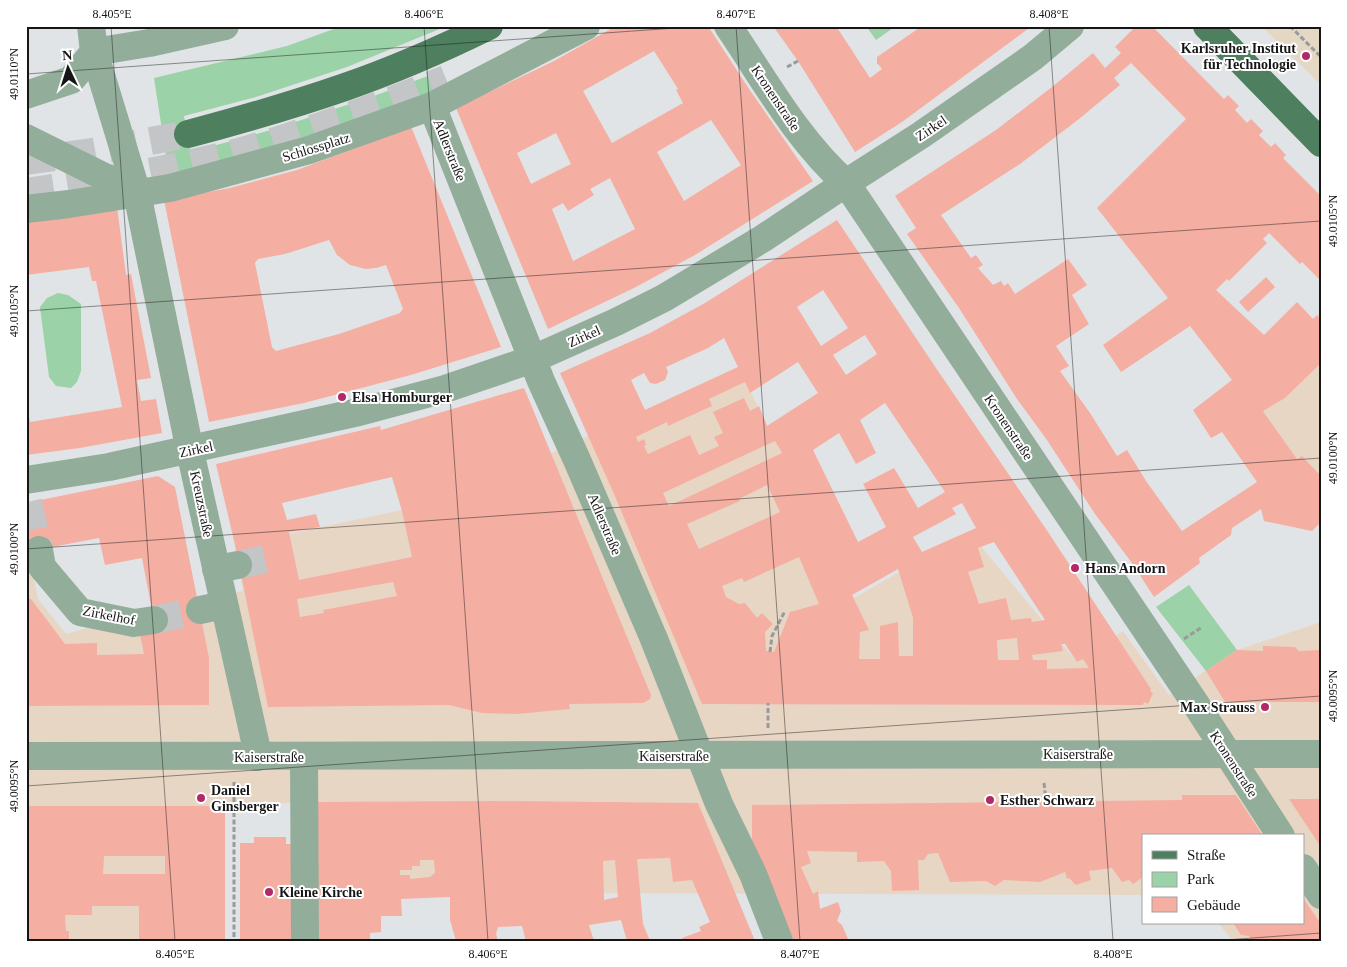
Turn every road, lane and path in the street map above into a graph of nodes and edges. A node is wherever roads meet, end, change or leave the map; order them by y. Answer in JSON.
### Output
{"nodes":[{"id":1,"x":224,"y":26,"type":"edge"},
{"id":2,"x":489,"y":26,"type":"edge"},
{"id":3,"x":555,"y":26,"type":"edge"},
{"id":4,"x":586,"y":26,"type":"edge"},
{"id":5,"x":728,"y":26,"type":"edge"},
{"id":6,"x":1070,"y":26,"type":"edge"},
{"id":7,"x":1207,"y":26,"type":"edge"},
{"id":8,"x":1290,"y":26,"type":"edge"},
{"id":9,"x":1298,"y":26,"type":"edge"},
{"id":10,"x":1294,"y":30,"type":"junction"},
{"id":11,"x":90,"y":44,"type":"edge"},
{"id":12,"x":1321,"y":57,"type":"edge"},
{"id":13,"x":446,"y":79,"type":"tunnel mouth"},
{"id":14,"x":26,"y":95,"type":"edge"},
{"id":15,"x":432,"y":106,"type":"junction"},
{"id":16,"x":188,"y":134,"type":"tunnel mouth"},
{"id":17,"x":26,"y":138,"type":"edge"},
{"id":18,"x":1321,"y":143,"type":"edge"},
{"id":19,"x":846,"y":183,"type":"junction"},
{"id":20,"x":137,"y":193,"type":"junction"},
{"id":21,"x":26,"y":209,"type":"edge"},
{"id":22,"x":533,"y":359,"type":"junction"},
{"id":23,"x":190,"y":451,"type":"junction"},
{"id":24,"x":27,"y":491,"type":"edge"},
{"id":25,"x":39,"y":550,"type":"tunnel mouth"},
{"id":26,"x":785,"y":612,"type":"dead end"},
{"id":27,"x":154,"y":620,"type":"tunnel mouth"},
{"id":28,"x":770,"y":652,"type":"dead end"},
{"id":29,"x":1227,"y":754,"type":"junction"},
{"id":30,"x":1321,"y":754,"type":"edge"},
{"id":31,"x":26,"y":756,"type":"edge"},
{"id":32,"x":700,"y":756,"type":"junction"},
{"id":33,"x":246,"y":757,"type":"junction"},
{"id":34,"x":304,"y":757,"type":"junction"},
{"id":35,"x":1280,"y":834,"type":"edge"},
{"id":36,"x":1304,"y":870,"type":"edge"},
{"id":37,"x":1321,"y":895,"type":"edge"},
{"id":38,"x":234,"y":941,"type":"edge"},
{"id":39,"x":305,"y":941,"type":"edge"},
{"id":40,"x":779,"y":941,"type":"edge"}],
"edges":[{"from":1,"to":11,"type":"street"},
{"from":2,"to":16,"type":"main road"},
{"from":3,"to":13,"type":"street"},
{"from":4,"to":15,"type":"street","name":"Schlossplatz"},
{"from":5,"to":19,"type":"street","name":"Kronenstraße"},
{"from":6,"to":19,"type":"street","name":"Zirkel"},
{"from":7,"to":18,"type":"main road"},
{"from":8,"to":10,"type":"path"},
{"from":9,"to":10,"type":"path"},
{"from":10,"to":12,"type":"path"},
{"from":11,"to":14,"type":"street"},
{"from":11,"to":20,"type":"street","name":"Kreuzstraße"},
{"from":15,"to":20,"type":"street","name":"Schlossplatz"},
{"from":15,"to":22,"type":"street","name":"Adlerstraße"},
{"from":17,"to":20,"type":"street"},
{"from":19,"to":22,"type":"street","name":"Zirkel"},
{"from":19,"to":29,"type":"street","name":"Kronenstraße"},
{"from":20,"to":21,"type":"street","name":"Schlossplatz"},
{"from":20,"to":23,"type":"street","name":"Kreuzstraße"},
{"from":22,"to":23,"type":"street","name":"Zirkel"},
{"from":22,"to":32,"type":"street","name":"Adlerstraße"},
{"from":23,"to":24,"type":"street","name":"Zirkel"},
{"from":23,"to":33,"type":"street","name":"Kreuzstraße"},
{"from":25,"to":27,"type":"street","name":"Zirkelhof"},
{"from":26,"to":28,"type":"path"},
{"from":29,"to":30,"type":"street","name":"Kaiserstraße"},
{"from":29,"to":32,"type":"street","name":"Kaiserstraße"},
{"from":29,"to":35,"type":"street","name":"Kronenstraße"},
{"from":31,"to":33,"type":"street","name":"Kaiserstraße"},
{"from":32,"to":34,"type":"street","name":"Kaiserstraße"},
{"from":32,"to":40,"type":"street","name":"Adlerstraße"},
{"from":33,"to":34,"type":"street","name":"Kaiserstraße"},
{"from":33,"to":38,"type":"path"},
{"from":34,"to":39,"type":"street"},
{"from":36,"to":37,"type":"street"}]}
